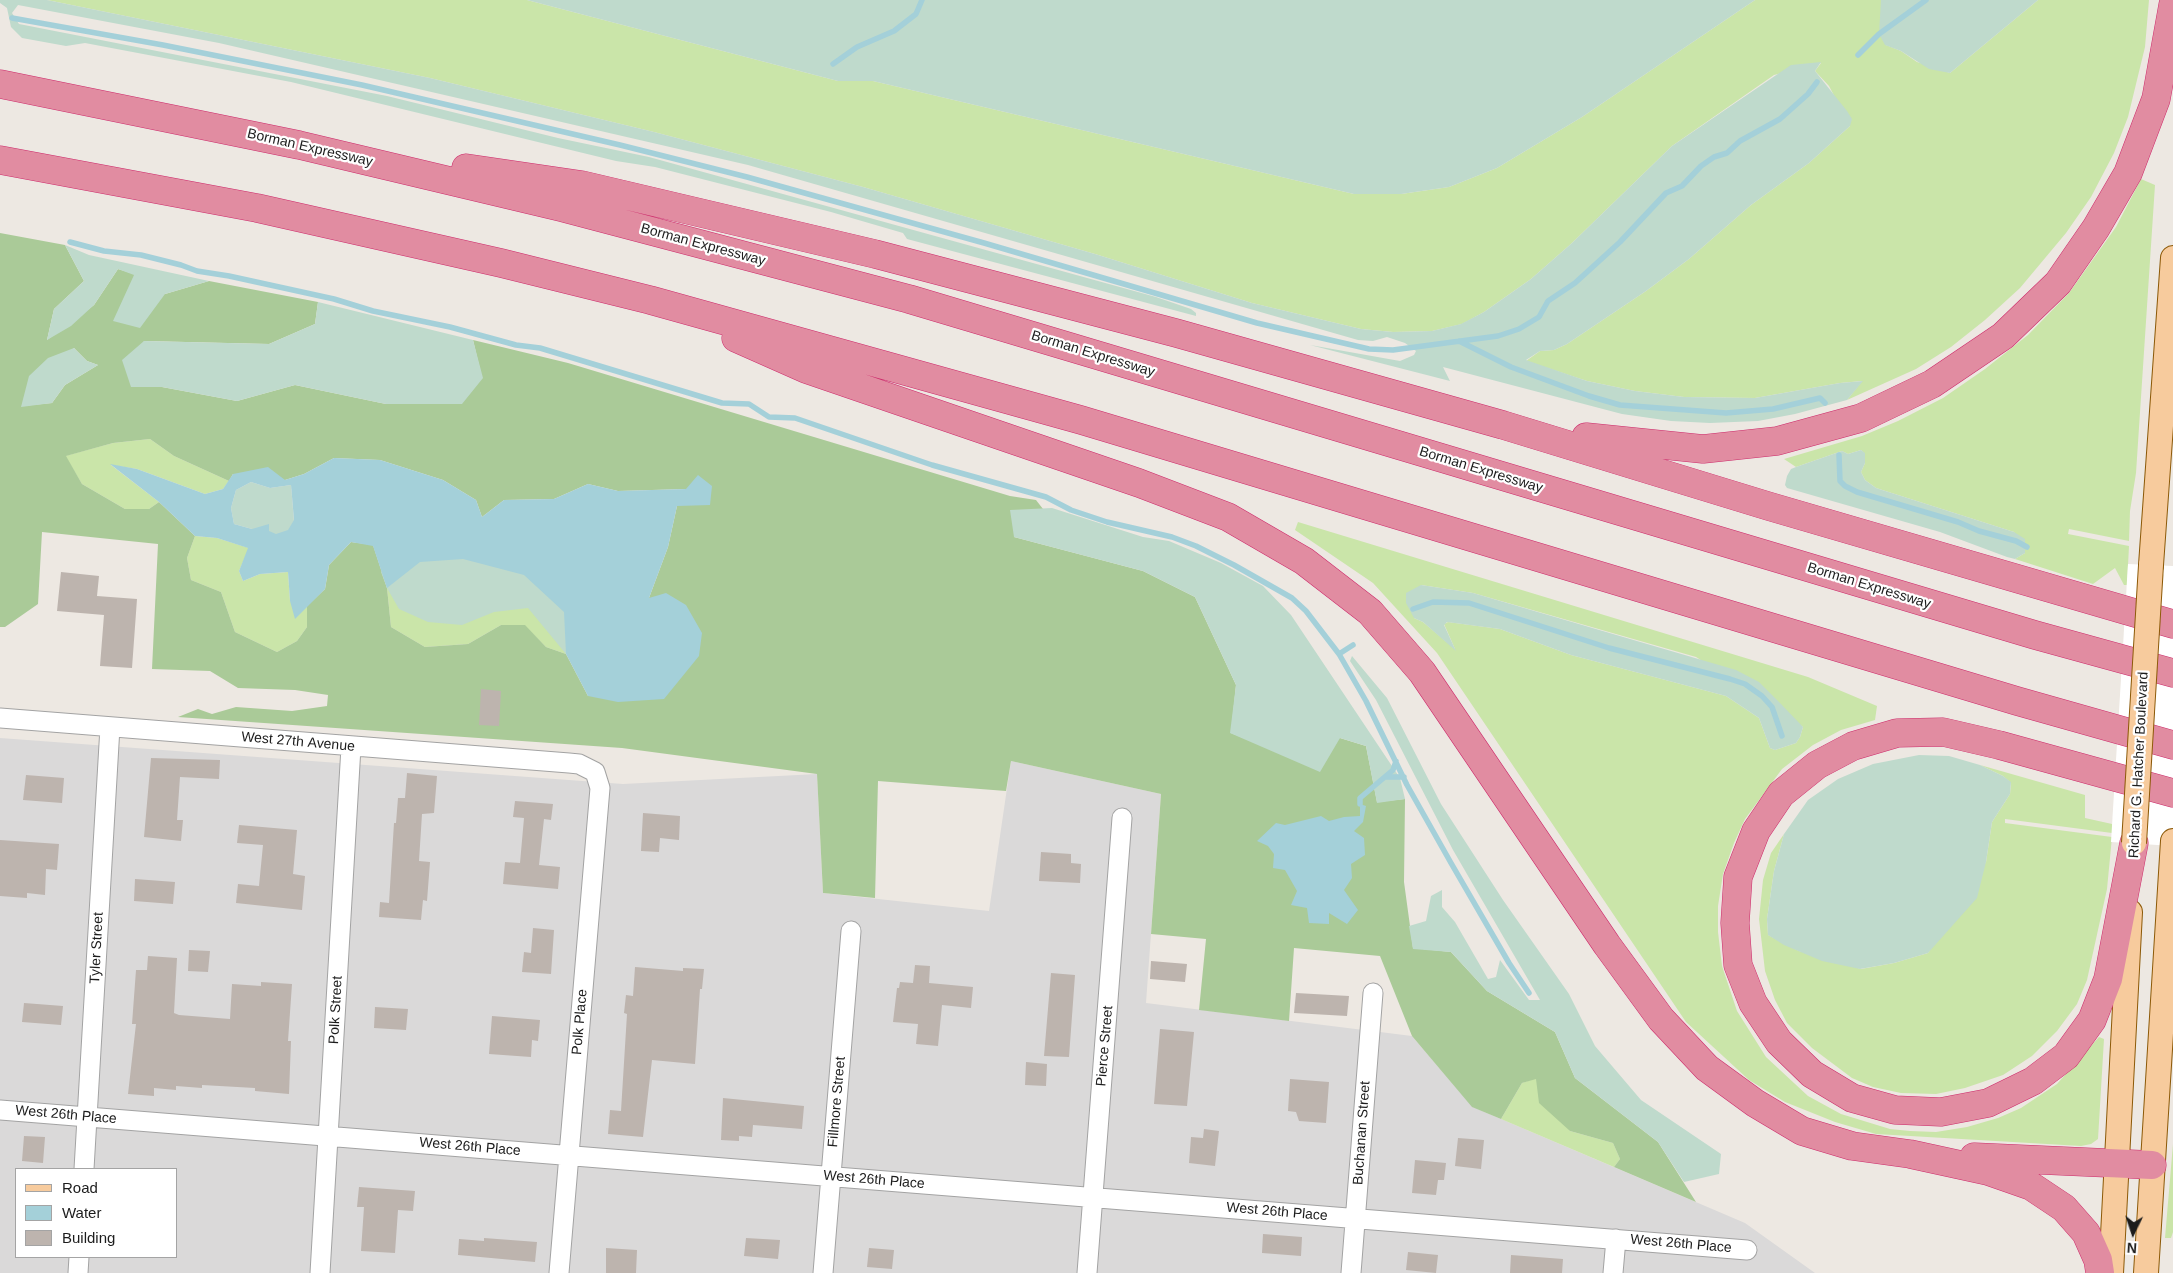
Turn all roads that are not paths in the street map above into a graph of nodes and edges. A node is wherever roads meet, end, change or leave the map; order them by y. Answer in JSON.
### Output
{"nodes":[{"id":1,"x":2173,"y":5,"type":"edge"},
{"id":2,"x":0,"y":84,"type":"edge"},
{"id":3,"x":299,"y":145,"type":"junction"},
{"id":4,"x":0,"y":160,"type":"edge"},
{"id":5,"x":2173,"y":258,"type":"edge"},
{"id":6,"x":650,"y":300,"type":"junction"},
{"id":7,"x":1503,"y":425,"type":"junction"},
{"id":8,"x":2173,"y":624,"type":"edge"},
{"id":9,"x":2173,"y":674,"type":"edge"},
{"id":10,"x":0,"y":718,"type":"edge"},
{"id":11,"x":110,"y":727,"type":"junction"},
{"id":12,"x":2173,"y":745,"type":"edge"},
{"id":13,"x":350,"y":746,"type":"junction"},
{"id":14,"x":595,"y":772,"type":"joint"},
{"id":15,"x":2173,"y":792,"type":"edge"},
{"id":16,"x":1122,"y":818,"type":"dead end"},
{"id":17,"x":2173,"y":841,"type":"edge"},
{"id":18,"x":2134,"y":843,"type":"junction"},
{"id":19,"x":2173,"y":846,"type":"edge"},
{"id":20,"x":851,"y":930,"type":"dead end"},
{"id":21,"x":1373,"y":993,"type":"dead end"},
{"id":22,"x":0,"y":1110,"type":"edge"},
{"id":23,"x":87,"y":1117,"type":"junction"},
{"id":24,"x":328,"y":1136,"type":"junction"},
{"id":25,"x":1910,"y":1154,"type":"junction"},
{"id":26,"x":568,"y":1155,"type":"junction"},
{"id":27,"x":2118,"y":1163,"type":"junction"},
{"id":28,"x":2152,"y":1165,"type":"junction"},
{"id":29,"x":84,"y":1168,"type":"edge"},
{"id":30,"x":830,"y":1176,"type":"junction"},
{"id":31,"x":1093,"y":1197,"type":"junction"},
{"id":32,"x":1356,"y":1218,"type":"junction"},
{"id":33,"x":1616,"y":1239,"type":"junction"},
{"id":34,"x":1747,"y":1250,"type":"dead end"},
{"id":35,"x":79,"y":1258,"type":"edge"},
{"id":36,"x":78,"y":1273,"type":"edge"},
{"id":37,"x":320,"y":1273,"type":"edge"},
{"id":38,"x":559,"y":1273,"type":"edge"},
{"id":39,"x":823,"y":1273,"type":"edge"},
{"id":40,"x":1087,"y":1273,"type":"edge"},
{"id":41,"x":1351,"y":1273,"type":"edge"},
{"id":42,"x":1613,"y":1273,"type":"edge"},
{"id":43,"x":2100,"y":1273,"type":"edge"},
{"id":44,"x":2111,"y":1273,"type":"edge"},
{"id":45,"x":2146,"y":1273,"type":"edge"}],
"edges":[{"from":1,"to":7,"type":"highway"},
{"from":2,"to":3,"type":"highway","name":"Borman Expressway"},
{"from":3,"to":7,"type":"highway"},
{"from":3,"to":9,"type":"highway","name":"Borman Expressway"},
{"from":4,"to":6,"type":"highway"},
{"from":5,"to":18,"type":"main road","name":"Richard G. Hatcher Boulevard","bridge":true},
{"from":6,"to":12,"type":"highway"},
{"from":6,"to":25,"type":"highway"},
{"from":7,"to":8,"type":"highway"},
{"from":10,"to":11,"type":"street","name":"West 27th Avenue"},
{"from":11,"to":13,"type":"street","name":"West 27th Avenue"},
{"from":11,"to":23,"type":"street","name":"Tyler Street"},
{"from":13,"to":14,"type":"street","name":"West 27th Avenue"},
{"from":13,"to":24,"type":"street","name":"Polk Street"},
{"from":14,"to":26,"type":"street","name":"Polk Place"},
{"from":15,"to":18,"type":"highway"},
{"from":16,"to":31,"type":"street","name":"Pierce Street"},
{"from":17,"to":19,"type":"main road"},
{"from":18,"to":27,"type":"main road","name":"Richard G. Hatcher Boulevard"},
{"from":19,"to":28,"type":"main road"},
{"from":20,"to":30,"type":"street","name":"Fillmore Street"},
{"from":21,"to":32,"type":"street","name":"Buchanan Street"},
{"from":22,"to":23,"type":"street","name":"West 26th Place"},
{"from":23,"to":24,"type":"street","name":"West 26th Place"},
{"from":23,"to":29,"type":"street","name":"Tyler Street"},
{"from":24,"to":26,"type":"street","name":"West 26th Place"},
{"from":24,"to":37,"type":"street","name":"Polk Street"},
{"from":25,"to":27,"type":"highway"},
{"from":25,"to":43,"type":"highway"},
{"from":26,"to":30,"type":"street","name":"West 26th Place"},
{"from":26,"to":38,"type":"street","name":"Polk Place"},
{"from":27,"to":28,"type":"highway"},
{"from":27,"to":44,"type":"main road","name":"Richard G. Hatcher Boulevard"},
{"from":28,"to":45,"type":"main road"},
{"from":30,"to":31,"type":"street","name":"West 26th Place"},
{"from":30,"to":39,"type":"street","name":"Fillmore Street"},
{"from":31,"to":32,"type":"street","name":"West 26th Place"},
{"from":31,"to":40,"type":"street","name":"Pierce Street"},
{"from":32,"to":33,"type":"street","name":"West 26th Place"},
{"from":32,"to":41,"type":"street","name":"Buchanan Street"},
{"from":33,"to":34,"type":"street","name":"West 26th Place"},
{"from":33,"to":42,"type":"street"},
{"from":35,"to":36,"type":"street"}]}
